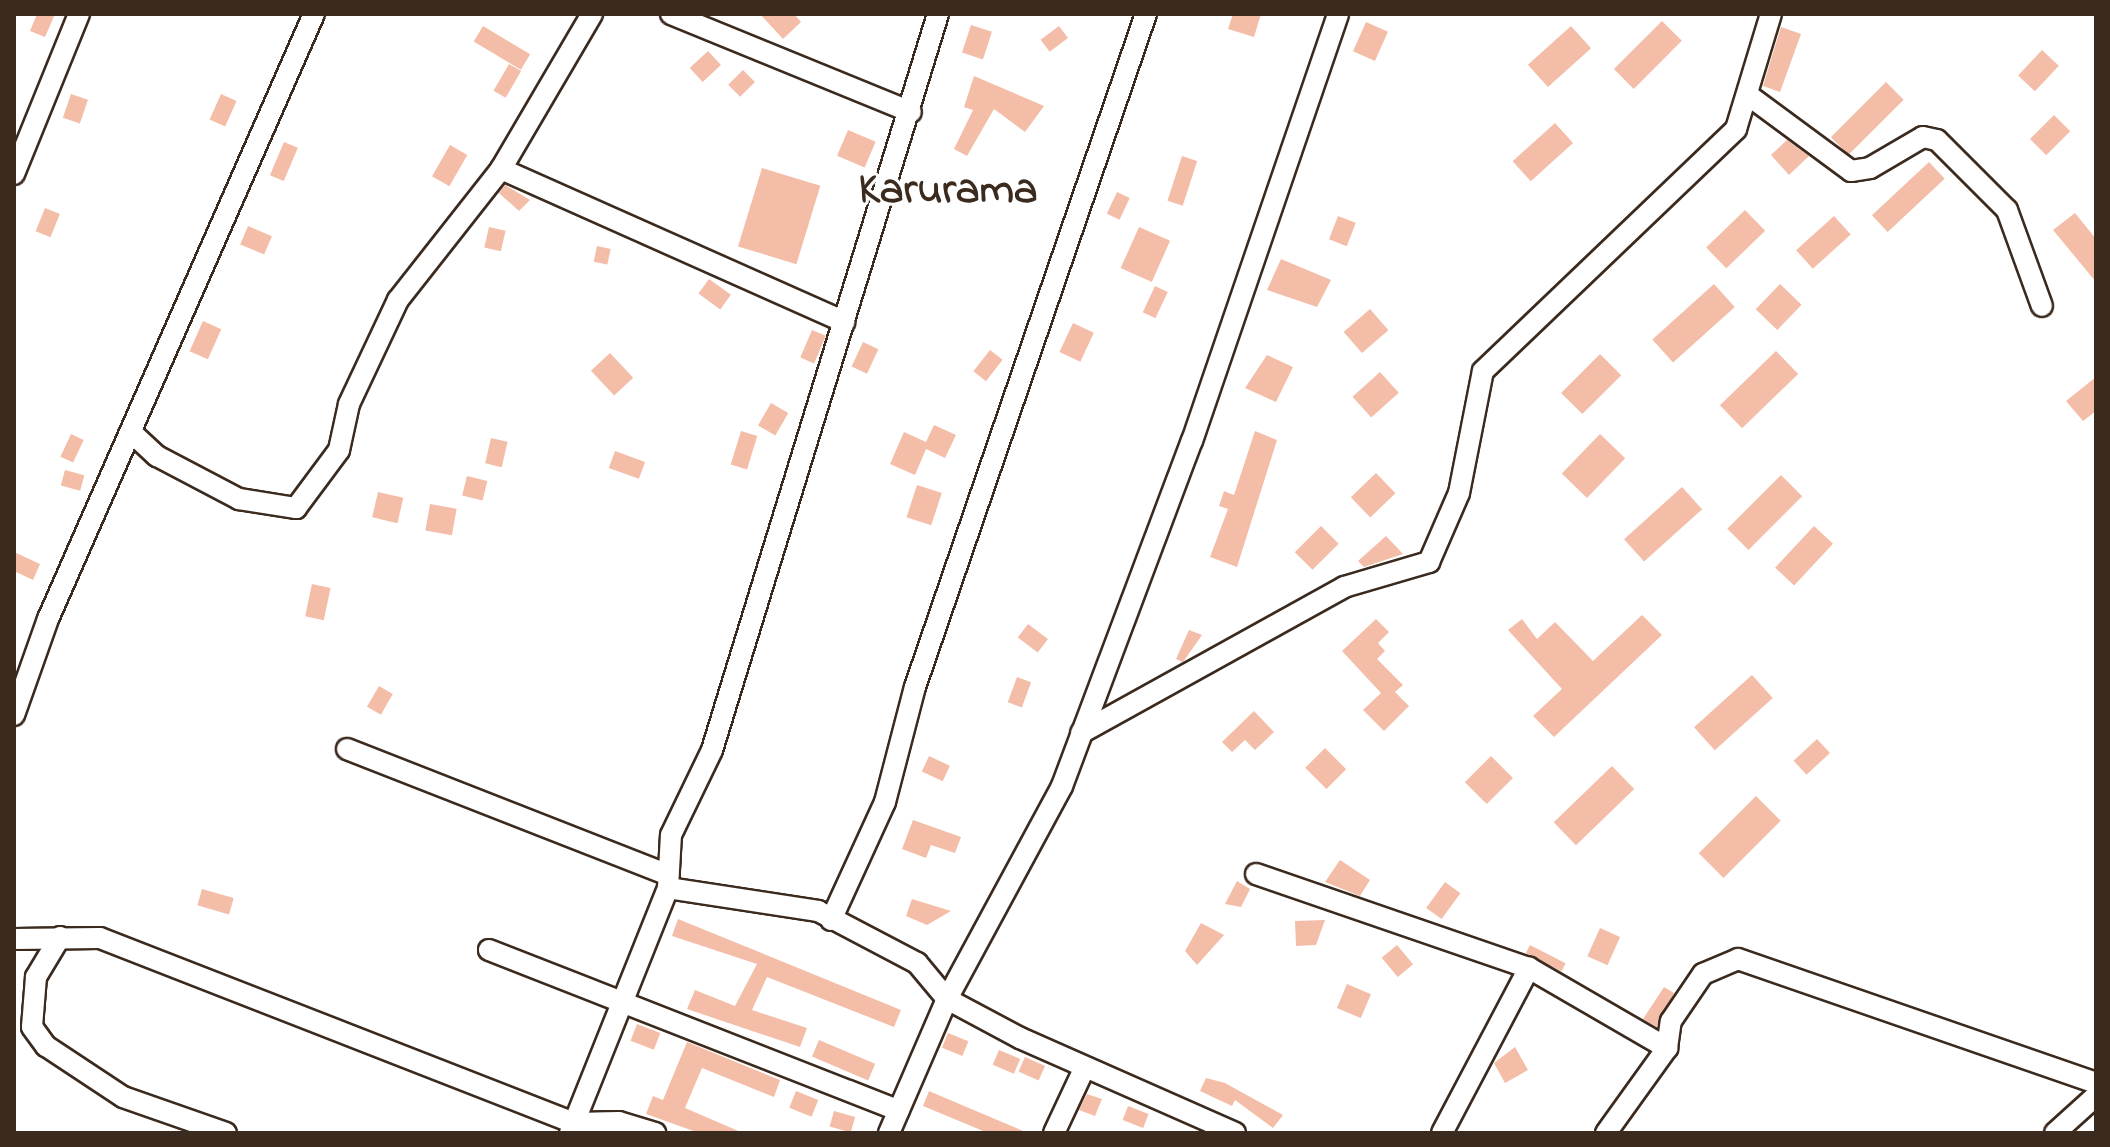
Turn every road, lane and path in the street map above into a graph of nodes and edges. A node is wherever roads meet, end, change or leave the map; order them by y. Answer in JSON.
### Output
{"nodes":[{"id":1,"x":79,"y":14,"type":"edge"},
{"id":2,"x":314,"y":14,"type":"edge"},
{"id":3,"x":592,"y":14,"type":"edge"},
{"id":4,"x":671,"y":14,"type":"edge"},
{"id":5,"x":938,"y":14,"type":"edge"},
{"id":6,"x":1146,"y":14,"type":"edge"},
{"id":7,"x":1338,"y":14,"type":"edge"},
{"id":8,"x":1771,"y":14,"type":"edge"},
{"id":9,"x":579,"y":24,"type":"edge"},
{"id":10,"x":1748,"y":95,"type":"junction"},
{"id":11,"x":911,"y":112,"type":"junction"},
{"id":12,"x":501,"y":169,"type":"junction"},
{"id":13,"x":14,"y":174,"type":"edge"},
{"id":14,"x":2042,"y":306,"type":"dead end"},
{"id":15,"x":844,"y":322,"type":"junction"},
{"id":16,"x":132,"y":433,"type":"junction"},
{"id":17,"x":14,"y":715,"type":"edge"},
{"id":18,"x":1081,"y":733,"type":"junction"},
{"id":19,"x":347,"y":749,"type":"dead end"},
{"id":20,"x":1256,"y":874,"type":"dead end"},
{"id":21,"x":668,"y":881,"type":"junction"},
{"id":22,"x":831,"y":920,"type":"junction"},
{"id":23,"x":60,"y":937,"type":"junction"},
{"id":24,"x":14,"y":939,"type":"edge"},
{"id":25,"x":489,"y":950,"type":"dead end"},
{"id":26,"x":1529,"y":968,"type":"junction"},
{"id":27,"x":947,"y":999,"type":"junction"},
{"id":28,"x":623,"y":1003,"type":"junction"},
{"id":29,"x":1667,"y":1048,"type":"junction"},
{"id":30,"x":1083,"y":1071,"type":"junction"},
{"id":31,"x":2096,"y":1083,"type":"edge"},
{"id":32,"x":2096,"y":1096,"type":"edge"},
{"id":33,"x":899,"y":1111,"type":"junction"},
{"id":34,"x":572,"y":1128,"type":"edge"},
{"id":35,"x":226,"y":1133,"type":"edge"},
{"id":36,"x":655,"y":1133,"type":"edge"},
{"id":37,"x":889,"y":1133,"type":"edge"},
{"id":38,"x":1054,"y":1133,"type":"edge"},
{"id":39,"x":1235,"y":1133,"type":"edge"},
{"id":40,"x":1442,"y":1133,"type":"edge"},
{"id":41,"x":1606,"y":1133,"type":"edge"},
{"id":42,"x":2055,"y":1133,"type":"edge"}],
"edges":[{"from":1,"to":13,"type":"street"},
{"from":2,"to":16,"type":"street"},
{"from":3,"to":9,"type":"street"},
{"from":4,"to":11,"type":"street"},
{"from":5,"to":11,"type":"street"},
{"from":6,"to":22,"type":"street"},
{"from":7,"to":18,"type":"street"},
{"from":8,"to":10,"type":"street"},
{"from":9,"to":12,"type":"street"},
{"from":10,"to":14,"type":"street"},
{"from":10,"to":18,"type":"street"},
{"from":11,"to":15,"type":"street"},
{"from":12,"to":15,"type":"street"},
{"from":12,"to":16,"type":"street"},
{"from":15,"to":21,"type":"street"},
{"from":16,"to":17,"type":"street"},
{"from":18,"to":27,"type":"street"},
{"from":19,"to":21,"type":"street"},
{"from":20,"to":26,"type":"street"},
{"from":21,"to":22,"type":"street"},
{"from":21,"to":28,"type":"street"},
{"from":22,"to":27,"type":"street"},
{"from":23,"to":24,"type":"street"},
{"from":23,"to":34,"type":"street"},
{"from":23,"to":35,"type":"street"},
{"from":25,"to":28,"type":"street"},
{"from":26,"to":29,"type":"street"},
{"from":26,"to":40,"type":"street"},
{"from":27,"to":30,"type":"street"},
{"from":27,"to":33,"type":"street"},
{"from":28,"to":33,"type":"street"},
{"from":28,"to":34,"type":"street"},
{"from":29,"to":31,"type":"street"},
{"from":29,"to":41,"type":"street"},
{"from":30,"to":38,"type":"street"},
{"from":30,"to":39,"type":"street"},
{"from":32,"to":42,"type":"street"},
{"from":33,"to":37,"type":"street"},
{"from":34,"to":36,"type":"street"}]}
